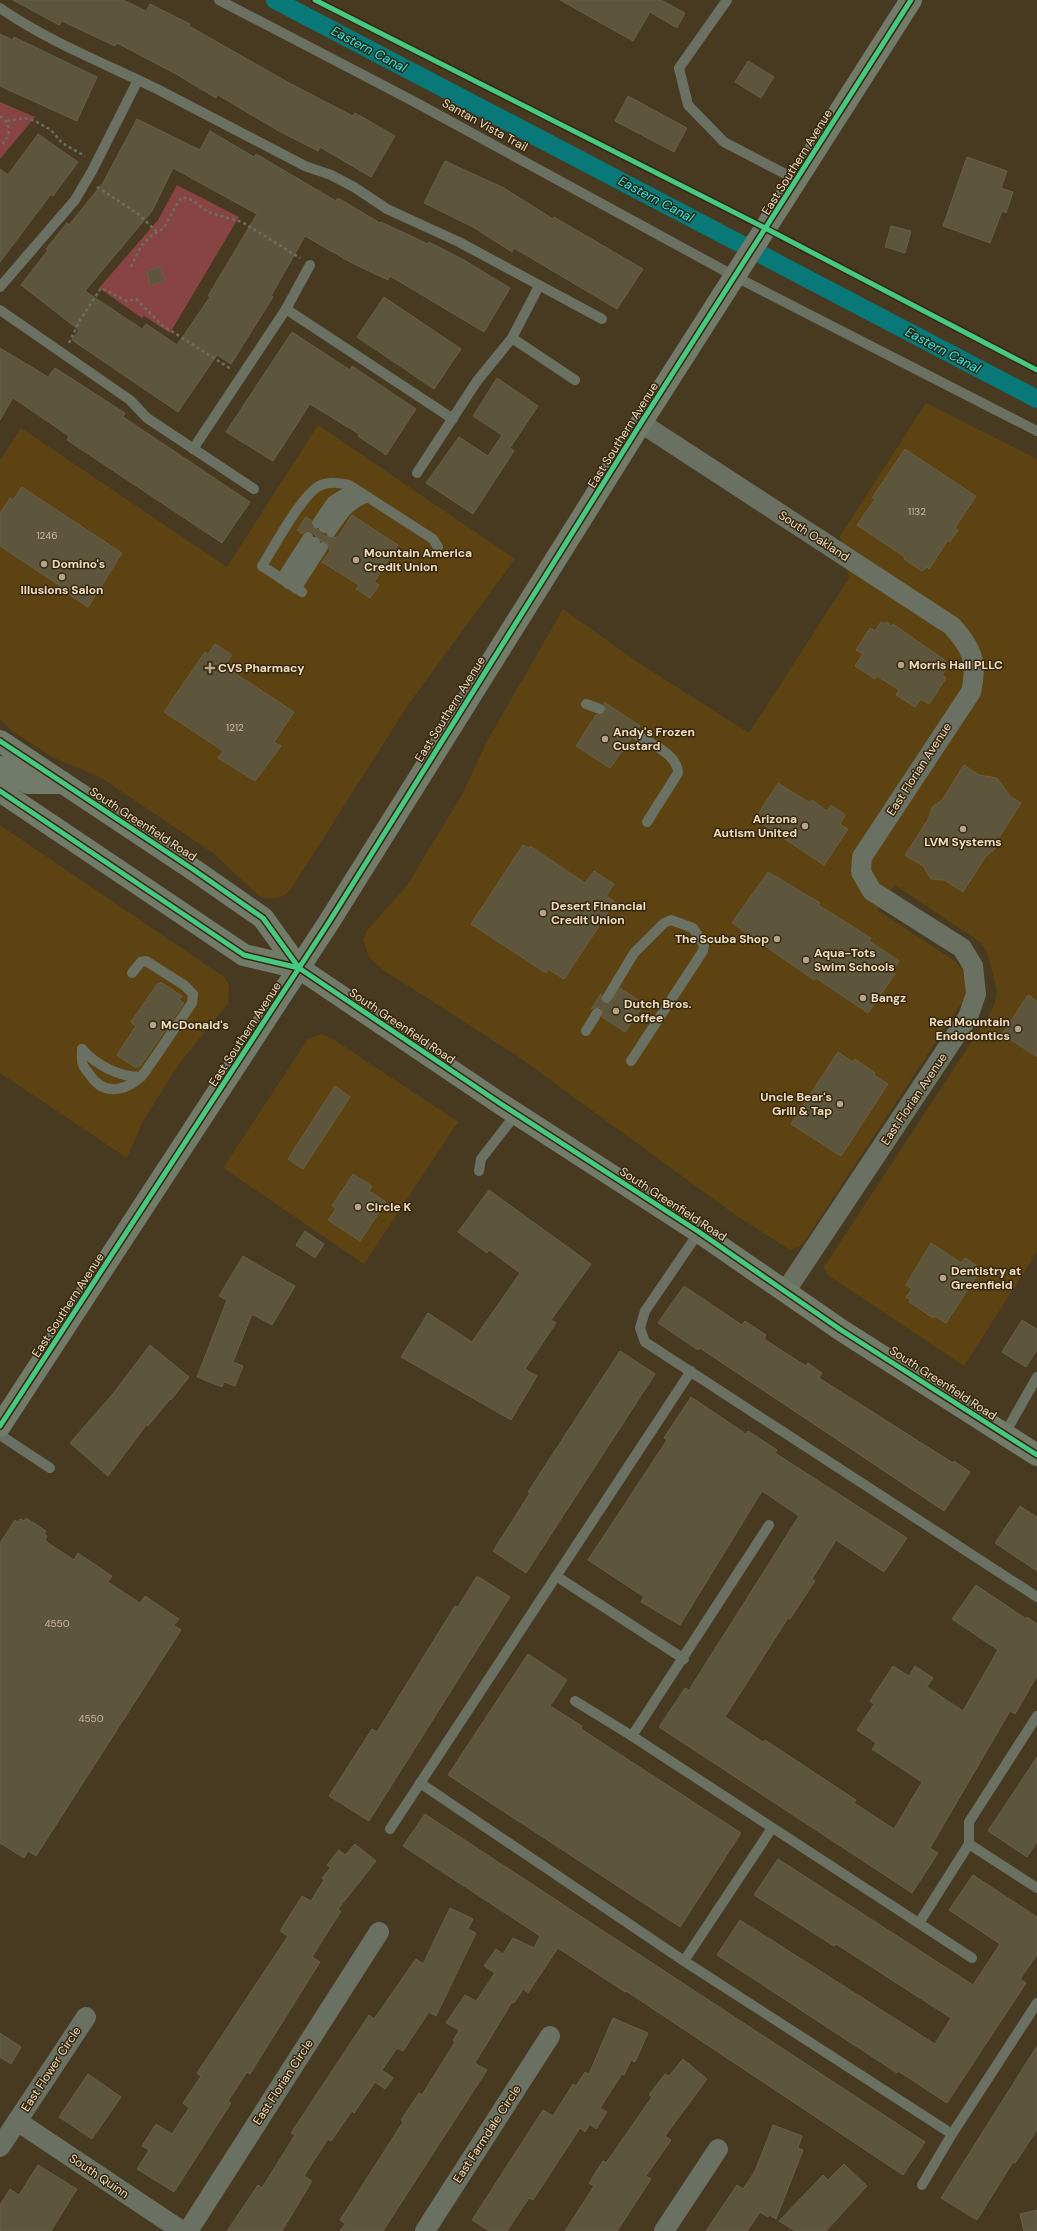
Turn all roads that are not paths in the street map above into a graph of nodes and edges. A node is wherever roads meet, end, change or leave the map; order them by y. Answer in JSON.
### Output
{"nodes":[{"id":1,"x":219,"y":0,"type":"edge"},
{"id":2,"x":727,"y":0,"type":"edge"},
{"id":3,"x":911,"y":0,"type":"edge"},
{"id":4,"x":0,"y":8,"type":"edge"},
{"id":5,"x":138,"y":80,"type":"junction"},
{"id":6,"x":797,"y":180,"type":"junction"},
{"id":7,"x":310,"y":265,"type":"road end"},
{"id":8,"x":739,"y":273,"type":"junction"},
{"id":9,"x":539,"y":286,"type":"junction"},
{"id":10,"x":0,"y":287,"type":"edge"},
{"id":11,"x":286,"y":309,"type":"junction"},
{"id":12,"x":0,"y":310,"type":"edge"},
{"id":13,"x":602,"y":319,"type":"dead end"},
{"id":14,"x":512,"y":338,"type":"junction"},
{"id":15,"x":575,"y":380,"type":"dead end"},
{"id":16,"x":453,"y":419,"type":"junction"},
{"id":17,"x":641,"y":423,"type":"junction"},
{"id":18,"x":1037,"y":431,"type":"edge"},
{"id":19,"x":193,"y":449,"type":"junction"},
{"id":20,"x":417,"y":473,"type":"dead end"},
{"id":21,"x":254,"y":489,"type":"dead end"},
{"id":22,"x":361,"y":493,"type":"junction"},
{"id":23,"x":438,"y":547,"type":"dead end"},
{"id":24,"x":292,"y":586,"type":"junction"},
{"id":25,"x":974,"y":661,"type":"joint"},
{"id":26,"x":586,"y":704,"type":"dead end"},
{"id":27,"x":600,"y":709,"type":"dead end"},
{"id":28,"x":634,"y":733,"type":"dead end"},
{"id":29,"x":0,"y":741,"type":"edge"},
{"id":30,"x":0,"y":767,"type":"edge"},
{"id":31,"x":63,"y":783,"type":"junction"},
{"id":32,"x":0,"y":791,"type":"edge"},
{"id":33,"x":647,"y":822,"type":"dead end"},
{"id":34,"x":299,"y":968,"type":"junction"},
{"id":35,"x":132,"y":973,"type":"dead end"},
{"id":36,"x":607,"y":998,"type":"dead end"},
{"id":37,"x":597,"y":1013,"type":"dead end"},
{"id":38,"x":586,"y":1031,"type":"dead end"},
{"id":39,"x":631,"y":1061,"type":"dead end"},
{"id":40,"x":140,"y":1077,"type":"junction"},
{"id":41,"x":516,"y":1114,"type":"junction"},
{"id":42,"x":479,"y":1171,"type":"dead end"},
{"id":43,"x":699,"y":1232,"type":"junction"},
{"id":44,"x":785,"y":1292,"type":"junction"},
{"id":45,"x":691,"y":1372,"type":"junction"},
{"id":46,"x":1037,"y":1377,"type":"edge"},
{"id":47,"x":0,"y":1426,"type":"edge"},
{"id":48,"x":0,"y":1435,"type":"edge"},
{"id":49,"x":1004,"y":1435,"type":"junction"},
{"id":50,"x":1037,"y":1455,"type":"edge"},
{"id":51,"x":50,"y":1468,"type":"dead end"},
{"id":52,"x":769,"y":1525,"type":"dead end"},
{"id":53,"x":556,"y":1576,"type":"junction"},
{"id":54,"x":1037,"y":1597,"type":"edge"},
{"id":55,"x":684,"y":1659,"type":"junction"},
{"id":56,"x":575,"y":1701,"type":"dead end"},
{"id":57,"x":1037,"y":1716,"type":"edge"},
{"id":58,"x":632,"y":1736,"type":"junction"},
{"id":59,"x":420,"y":1783,"type":"junction"},
{"id":60,"x":772,"y":1828,"type":"junction"},
{"id":61,"x":390,"y":1829,"type":"dead end"},
{"id":62,"x":969,"y":1844,"type":"junction"},
{"id":63,"x":1037,"y":1888,"type":"edge"},
{"id":64,"x":919,"y":1923,"type":"junction"},
{"id":65,"x":379,"y":1932,"type":"dead end"},
{"id":66,"x":972,"y":1958,"type":"dead end"},
{"id":67,"x":684,"y":1961,"type":"junction"},
{"id":68,"x":1037,"y":2003,"type":"edge"},
{"id":69,"x":86,"y":2017,"type":"dead end"},
{"id":70,"x":550,"y":2036,"type":"dead end"},
{"id":71,"x":17,"y":2121,"type":"junction"},
{"id":72,"x":952,"y":2134,"type":"junction"},
{"id":73,"x":0,"y":2147,"type":"edge"},
{"id":74,"x":718,"y":2149,"type":"dead end"},
{"id":75,"x":922,"y":2185,"type":"dead end"},
{"id":76,"x":182,"y":2231,"type":"edge"},
{"id":77,"x":188,"y":2231,"type":"edge"},
{"id":78,"x":425,"y":2231,"type":"edge"},
{"id":79,"x":664,"y":2231,"type":"edge"}],
"edges":[{"from":1,"to":8,"type":"lane","name":"Santan Vista Trail"},
{"from":2,"to":6,"type":"lane"},
{"from":3,"to":6,"type":"main road","name":"East Southern Avenue"},
{"from":4,"to":5,"type":"lane"},
{"from":5,"to":9,"type":"lane"},
{"from":5,"to":10,"type":"lane"},
{"from":6,"to":8,"type":"main road","name":"East Southern Avenue"},
{"from":7,"to":11,"type":"lane"},
{"from":8,"to":17,"type":"main road","name":"East Southern Avenue"},
{"from":8,"to":18,"type":"lane","name":"Santan Vista Trail"},
{"from":9,"to":13,"type":"lane"},
{"from":9,"to":14,"type":"lane"},
{"from":11,"to":16,"type":"lane"},
{"from":11,"to":19,"type":"lane"},
{"from":12,"to":19,"type":"lane"},
{"from":14,"to":15,"type":"lane"},
{"from":14,"to":16,"type":"lane"},
{"from":16,"to":20,"type":"lane"},
{"from":17,"to":25,"type":"street","name":"South Oakland"},
{"from":17,"to":34,"type":"main road","name":"East Southern Avenue"},
{"from":19,"to":21,"type":"lane"},
{"from":22,"to":22,"type":"lane"},
{"from":22,"to":23,"type":"lane"},
{"from":22,"to":24,"type":"lane"},
{"from":24,"to":24,"type":"lane"},
{"from":25,"to":44,"type":"street","name":"East Florian Avenue"},
{"from":26,"to":27,"type":"lane"},
{"from":28,"to":33,"type":"lane"},
{"from":29,"to":31,"type":"main road","name":"South Greenfield Road"},
{"from":30,"to":31,"type":"main road"},
{"from":31,"to":34,"type":"main road","name":"South Greenfield Road"},
{"from":32,"to":34,"type":"main road","name":"South Greenfield Road"},
{"from":34,"to":41,"type":"main road","name":"South Greenfield Road"},
{"from":34,"to":47,"type":"main road","name":"East Southern Avenue"},
{"from":35,"to":40,"type":"lane"},
{"from":36,"to":39,"type":"lane"},
{"from":37,"to":38,"type":"lane"},
{"from":40,"to":40,"type":"lane"},
{"from":41,"to":42,"type":"lane"},
{"from":41,"to":43,"type":"main road","name":"South Greenfield Road"},
{"from":43,"to":44,"type":"main road","name":"South Greenfield Road"},
{"from":43,"to":45,"type":"lane"},
{"from":44,"to":49,"type":"main road","name":"South Greenfield Road"},
{"from":45,"to":53,"type":"lane"},
{"from":45,"to":54,"type":"lane"},
{"from":46,"to":49,"type":"lane"},
{"from":48,"to":51,"type":"lane"},
{"from":49,"to":50,"type":"main road","name":"South Greenfield Road"},
{"from":52,"to":55,"type":"lane"},
{"from":53,"to":55,"type":"lane"},
{"from":53,"to":59,"type":"lane"},
{"from":55,"to":58,"type":"lane"},
{"from":56,"to":58,"type":"lane"},
{"from":57,"to":62,"type":"lane"},
{"from":58,"to":60,"type":"lane"},
{"from":59,"to":61,"type":"lane"},
{"from":59,"to":67,"type":"lane"},
{"from":60,"to":64,"type":"lane"},
{"from":60,"to":67,"type":"lane"},
{"from":62,"to":63,"type":"lane"},
{"from":62,"to":64,"type":"lane"},
{"from":64,"to":66,"type":"lane"},
{"from":65,"to":77,"type":"street","name":"East Florian Circle"},
{"from":67,"to":72,"type":"lane"},
{"from":68,"to":72,"type":"lane"},
{"from":69,"to":71,"type":"street","name":"East Flower Circle"},
{"from":70,"to":78,"type":"street","name":"East Farmdale Circle"},
{"from":71,"to":73,"type":"street","name":"East Flower Circle"},
{"from":71,"to":76,"type":"street","name":"South Quinn"},
{"from":72,"to":75,"type":"lane"},
{"from":74,"to":79,"type":"street"}]}
